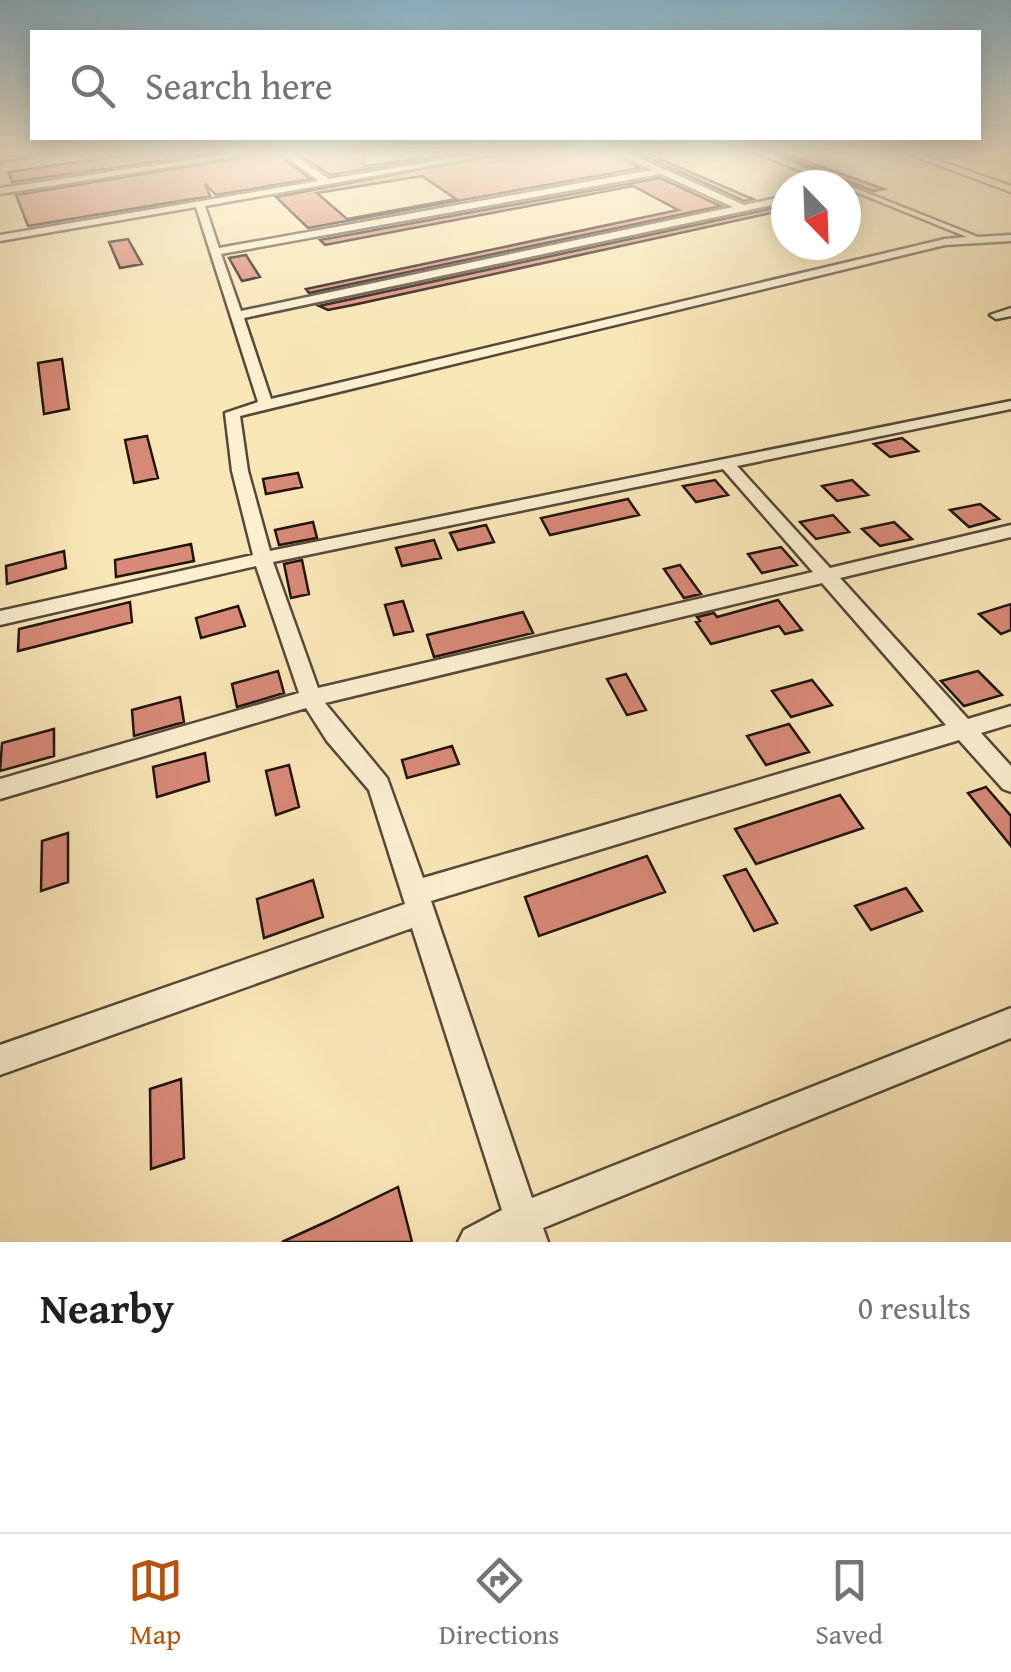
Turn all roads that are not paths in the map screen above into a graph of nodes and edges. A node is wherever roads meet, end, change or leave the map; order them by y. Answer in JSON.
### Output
{"nodes":[{"id":1,"x":159,"y":210,"type":"edge"},
{"id":2,"x":201,"y":210,"type":"edge"},
{"id":3,"x":447,"y":210,"type":"edge"},
{"id":4,"x":733,"y":210,"type":"edge"},
{"id":5,"x":907,"y":210,"type":"edge"},
{"id":6,"x":0,"y":218,"type":"edge"},
{"id":7,"x":2,"y":237,"type":"edge"},
{"id":8,"x":1011,"y":238,"type":"edge"},
{"id":9,"x":980,"y":239,"type":"junction"},
{"id":10,"x":215,"y":252,"type":"junction"},
{"id":11,"x":237,"y":316,"type":"junction"},
{"id":12,"x":265,"y":402,"type":"junction"},
{"id":13,"x":1011,"y":405,"type":"edge"},
{"id":14,"x":725,"y":462,"type":"junction"},
{"id":15,"x":1011,"y":531,"type":"edge"},
{"id":16,"x":264,"y":558,"type":"junction"},
{"id":17,"x":828,"y":574,"type":"junction"},
{"id":18,"x":0,"y":618,"type":"edge"},
{"id":19,"x":311,"y":698,"type":"junction"},
{"id":20,"x":1011,"y":714,"type":"edge"},
{"id":21,"x":963,"y":729,"type":"junction"},
{"id":22,"x":1011,"y":782,"type":"edge"},
{"id":23,"x":0,"y":790,"type":"edge"},
{"id":24,"x":420,"y":902,"type":"junction"},
{"id":25,"x":1011,"y":1022,"type":"edge"},
{"id":26,"x":0,"y":1060,"type":"edge"},
{"id":27,"x":526,"y":1231,"type":"edge"},
{"id":28,"x":476,"y":1242,"type":"edge"}],
"edges":[{"from":1,"to":7,"type":"street"},
{"from":2,"to":10,"type":"street"},
{"from":3,"to":10,"type":"street"},
{"from":4,"to":11,"type":"street"},
{"from":5,"to":9,"type":"street"},
{"from":6,"to":7,"type":"street"},
{"from":8,"to":9,"type":"street"},
{"from":9,"to":12,"type":"street"},
{"from":10,"to":11,"type":"street"},
{"from":11,"to":12,"type":"street"},
{"from":12,"to":16,"type":"street"},
{"from":13,"to":14,"type":"street"},
{"from":14,"to":16,"type":"street"},
{"from":14,"to":17,"type":"street"},
{"from":15,"to":17,"type":"street"},
{"from":16,"to":18,"type":"street"},
{"from":16,"to":19,"type":"street"},
{"from":17,"to":19,"type":"street"},
{"from":17,"to":21,"type":"street"},
{"from":19,"to":23,"type":"street"},
{"from":19,"to":24,"type":"street"},
{"from":20,"to":21,"type":"street"},
{"from":21,"to":22,"type":"street"},
{"from":21,"to":24,"type":"street"},
{"from":24,"to":26,"type":"street"},
{"from":24,"to":27,"type":"street"},
{"from":25,"to":27,"type":"street"},
{"from":27,"to":28,"type":"street"}]}
